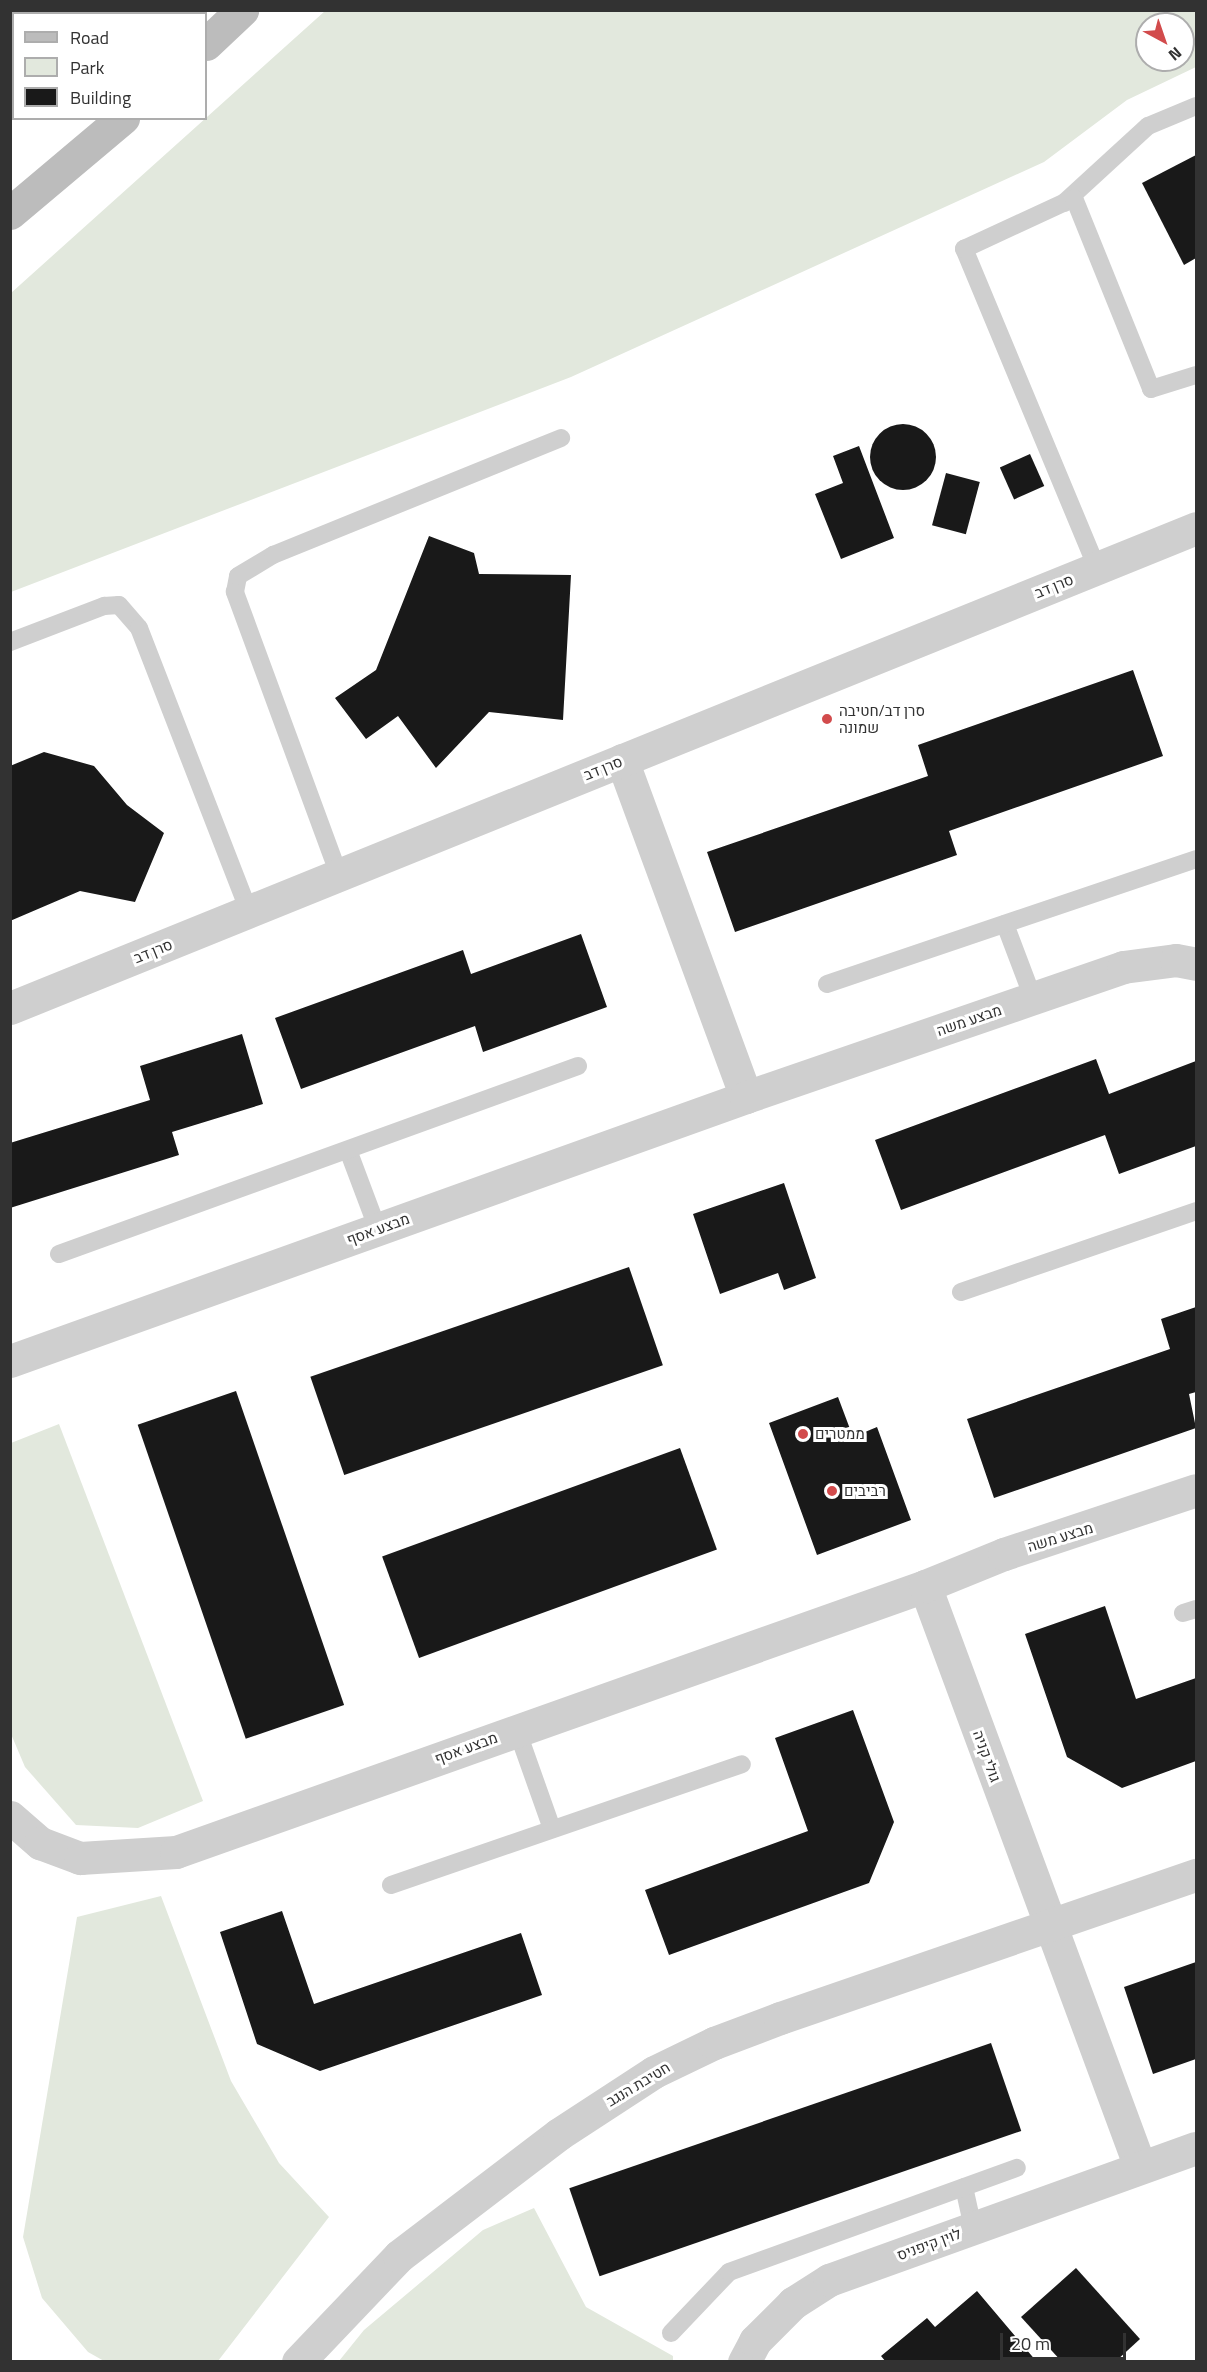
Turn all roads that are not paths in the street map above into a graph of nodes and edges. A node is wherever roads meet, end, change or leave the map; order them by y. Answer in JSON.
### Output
{"nodes":[{"id":1,"x":242,"y":10,"type":"edge"},
{"id":2,"x":207,"y":43,"type":"edge"},
{"id":3,"x":1197,"y":106,"type":"edge"},
{"id":4,"x":121,"y":120,"type":"edge"},
{"id":5,"x":1062,"y":204,"type":"junction"},
{"id":6,"x":10,"y":213,"type":"edge"},
{"id":7,"x":1197,"y":375,"type":"edge"},
{"id":8,"x":561,"y":438,"type":"dead end"},
{"id":9,"x":1197,"y":528,"type":"edge"},
{"id":10,"x":1097,"y":568,"type":"junction"},
{"id":11,"x":10,"y":642,"type":"edge"},
{"id":12,"x":622,"y":760,"type":"junction"},
{"id":13,"x":1197,"y":859,"type":"edge"},
{"id":14,"x":339,"y":874,"type":"junction"},
{"id":15,"x":249,"y":912,"type":"junction"},
{"id":16,"x":1005,"y":924,"type":"junction"},
{"id":17,"x":1197,"y":964,"type":"edge"},
{"id":18,"x":827,"y":984,"type":"dead end"},
{"id":19,"x":1033,"y":998,"type":"junction"},
{"id":20,"x":10,"y":1008,"type":"edge"},
{"id":21,"x":578,"y":1066,"type":"dead end"},
{"id":22,"x":746,"y":1097,"type":"junction"},
{"id":23,"x":348,"y":1150,"type":"junction"},
{"id":24,"x":1197,"y":1211,"type":"edge"},
{"id":25,"x":378,"y":1230,"type":"junction"},
{"id":26,"x":59,"y":1254,"type":"dead end"},
{"id":27,"x":961,"y":1292,"type":"dead end"},
{"id":28,"x":10,"y":1361,"type":"edge"},
{"id":29,"x":1197,"y":1490,"type":"edge"},
{"id":30,"x":925,"y":1586,"type":"junction"},
{"id":31,"x":517,"y":1730,"type":"junction"},
{"id":32,"x":742,"y":1764,"type":"dead end"},
{"id":33,"x":10,"y":1817,"type":"edge"},
{"id":34,"x":552,"y":1830,"type":"junction"},
{"id":35,"x":1197,"y":1875,"type":"edge"},
{"id":36,"x":392,"y":1885,"type":"dead end"},
{"id":37,"x":1050,"y":1926,"type":"junction"},
{"id":38,"x":1197,"y":2148,"type":"edge"},
{"id":39,"x":1017,"y":2168,"type":"dead end"},
{"id":40,"x":1140,"y":2168,"type":"junction"},
{"id":41,"x":964,"y":2187,"type":"junction"},
{"id":42,"x":973,"y":2228,"type":"junction"},
{"id":43,"x":671,"y":2333,"type":"dead end"},
{"id":44,"x":298,"y":2361,"type":"edge"},
{"id":45,"x":744,"y":2361,"type":"edge"}],
"edges":[{"from":1,"to":2,"type":"main road"},
{"from":3,"to":5,"type":"lane"},
{"from":4,"to":6,"type":"main road"},
{"from":5,"to":7,"type":"lane"},
{"from":5,"to":10,"type":"lane"},
{"from":8,"to":14,"type":"lane"},
{"from":9,"to":10,"type":"street","name":"סרן דב"},
{"from":10,"to":12,"type":"street","name":"סרן דב"},
{"from":11,"to":15,"type":"lane"},
{"from":12,"to":14,"type":"street","name":"סרן דב"},
{"from":12,"to":22,"type":"street"},
{"from":13,"to":16,"type":"lane"},
{"from":14,"to":15,"type":"street","name":"סרן דב"},
{"from":15,"to":20,"type":"street","name":"סרן דב"},
{"from":16,"to":18,"type":"lane"},
{"from":16,"to":19,"type":"lane"},
{"from":17,"to":19,"type":"street","name":"מבצע משה"},
{"from":19,"to":22,"type":"street","name":"מבצע משה"},
{"from":21,"to":23,"type":"lane"},
{"from":22,"to":25,"type":"street","name":"מבצע אסף"},
{"from":23,"to":25,"type":"lane"},
{"from":23,"to":26,"type":"lane"},
{"from":24,"to":27,"type":"lane"},
{"from":25,"to":28,"type":"street","name":"מבצע אסף"},
{"from":29,"to":30,"type":"street","name":"מבצע משה"},
{"from":30,"to":31,"type":"street","name":"מבצע אסף"},
{"from":30,"to":37,"type":"street","name":"גולי קניה"},
{"from":31,"to":33,"type":"street","name":"מבצע אסף"},
{"from":31,"to":34,"type":"lane"},
{"from":32,"to":34,"type":"lane"},
{"from":34,"to":36,"type":"lane"},
{"from":35,"to":37,"type":"street"},
{"from":37,"to":40,"type":"street","name":"גולי קניה"},
{"from":37,"to":44,"type":"street","name":"חטיבת הנגב"},
{"from":38,"to":40,"type":"street","name":"לוין קיפניס"},
{"from":39,"to":41,"type":"lane"},
{"from":40,"to":42,"type":"street","name":"לוין קיפניס"},
{"from":41,"to":42,"type":"lane"},
{"from":41,"to":43,"type":"lane"},
{"from":42,"to":45,"type":"street","name":"לוין קיפניס"}]}
